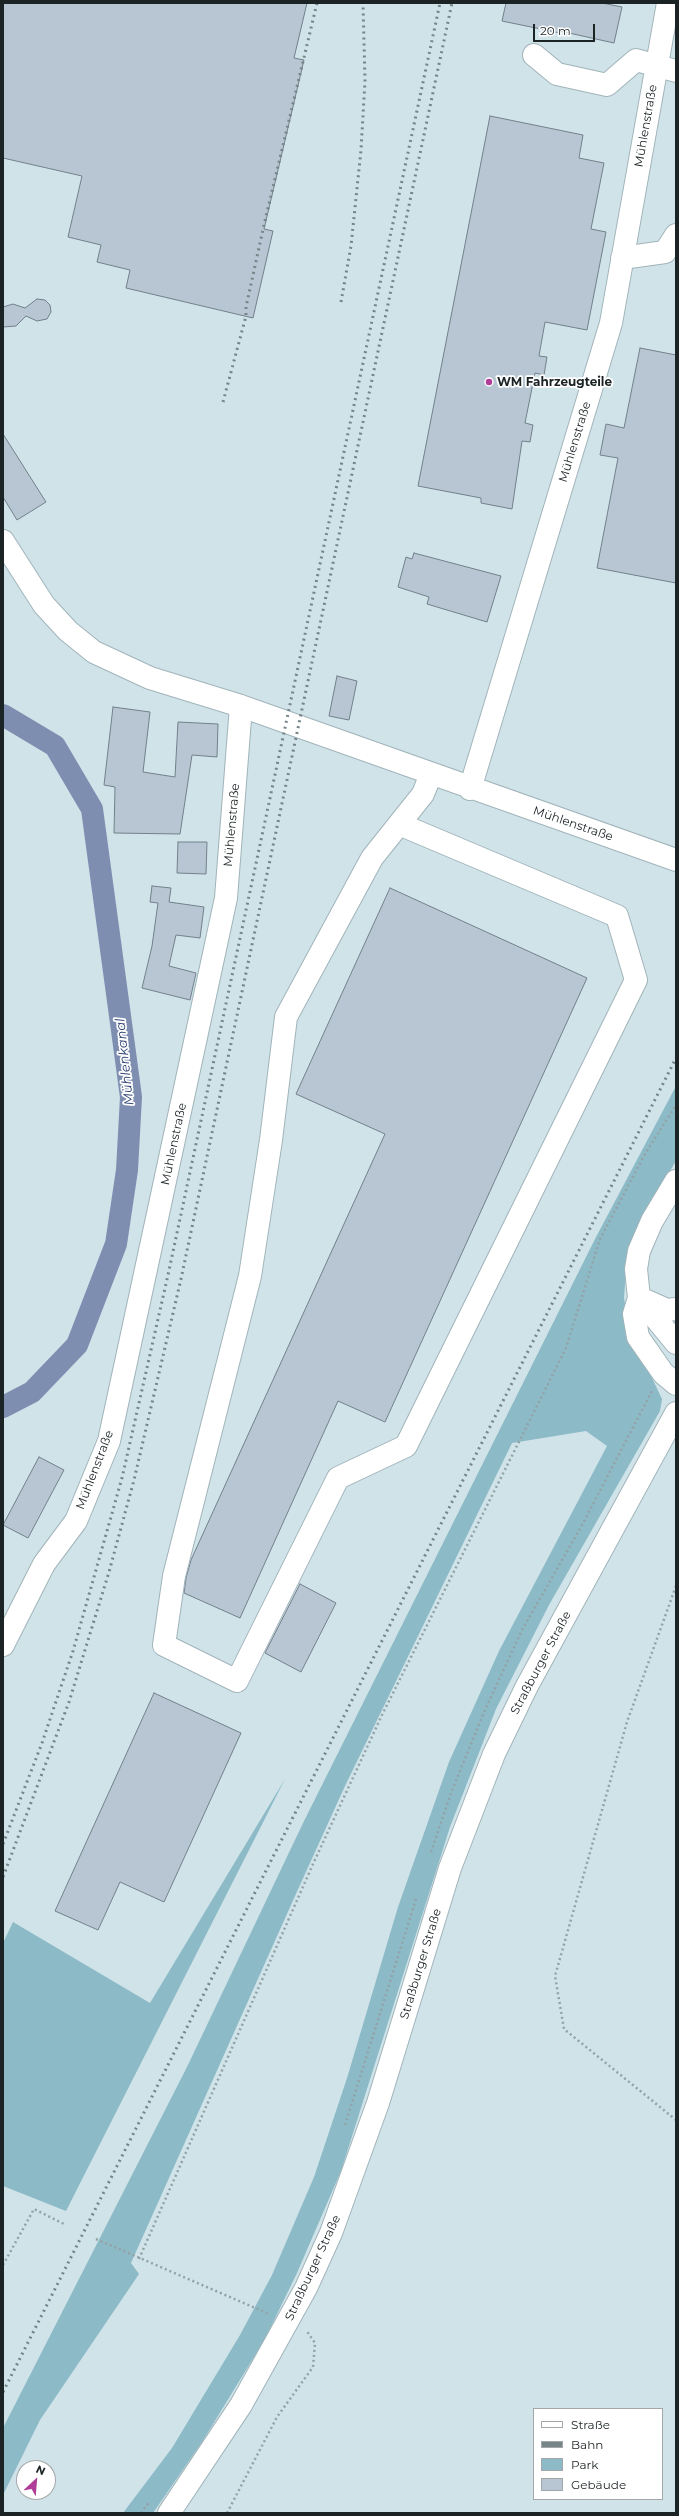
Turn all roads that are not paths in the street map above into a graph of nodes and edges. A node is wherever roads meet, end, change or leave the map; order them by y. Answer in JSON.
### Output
{"nodes":[{"id":1,"x":668,"y":3,"type":"edge"},
{"id":2,"x":534,"y":55,"type":"dead end"},
{"id":3,"x":667,"y":68,"type":"edge"},
{"id":4,"x":676,"y":234,"type":"edge"},
{"id":5,"x":622,"y":258,"type":"junction"},
{"id":6,"x":3,"y":541,"type":"edge"},
{"id":7,"x":241,"y":706,"type":"junction"},
{"id":8,"x":431,"y":774,"type":"junction"},
{"id":9,"x":470,"y":789,"type":"junction"},
{"id":10,"x":399,"y":824,"type":"junction"},
{"id":11,"x":676,"y":860,"type":"edge"},
{"id":12,"x":676,"y":1181,"type":"edge"},
{"id":13,"x":639,"y":1298,"type":"junction"},
{"id":14,"x":676,"y":1309,"type":"edge"},
{"id":15,"x":676,"y":1343,"type":"edge"},
{"id":16,"x":676,"y":1384,"type":"edge"},
{"id":17,"x":676,"y":1413,"type":"edge"},
{"id":18,"x":3,"y":1645,"type":"edge"},
{"id":19,"x":169,"y":2513,"type":"edge"}],
"edges":[{"from":1,"to":3,"type":"street","name":"Mühlenstraße"},
{"from":2,"to":3,"type":"street"},
{"from":3,"to":5,"type":"street","name":"Mühlenstraße"},
{"from":4,"to":5,"type":"street"},
{"from":5,"to":9,"type":"street","name":"Mühlenstraße"},
{"from":6,"to":7,"type":"street","name":"Mühlenstraße"},
{"from":7,"to":8,"type":"street","name":"Mühlenstraße"},
{"from":7,"to":18,"type":"street","name":"Mühlenstraße"},
{"from":8,"to":9,"type":"street","name":"Mühlenstraße"},
{"from":8,"to":10,"type":"street"},
{"from":9,"to":11,"type":"street","name":"Mühlenstraße"},
{"from":10,"to":10,"type":"street"},
{"from":12,"to":13,"type":"street"},
{"from":13,"to":14,"type":"street"},
{"from":13,"to":15,"type":"street"},
{"from":13,"to":16,"type":"street"},
{"from":17,"to":19,"type":"street","name":"Straßburger Straße"}]}
